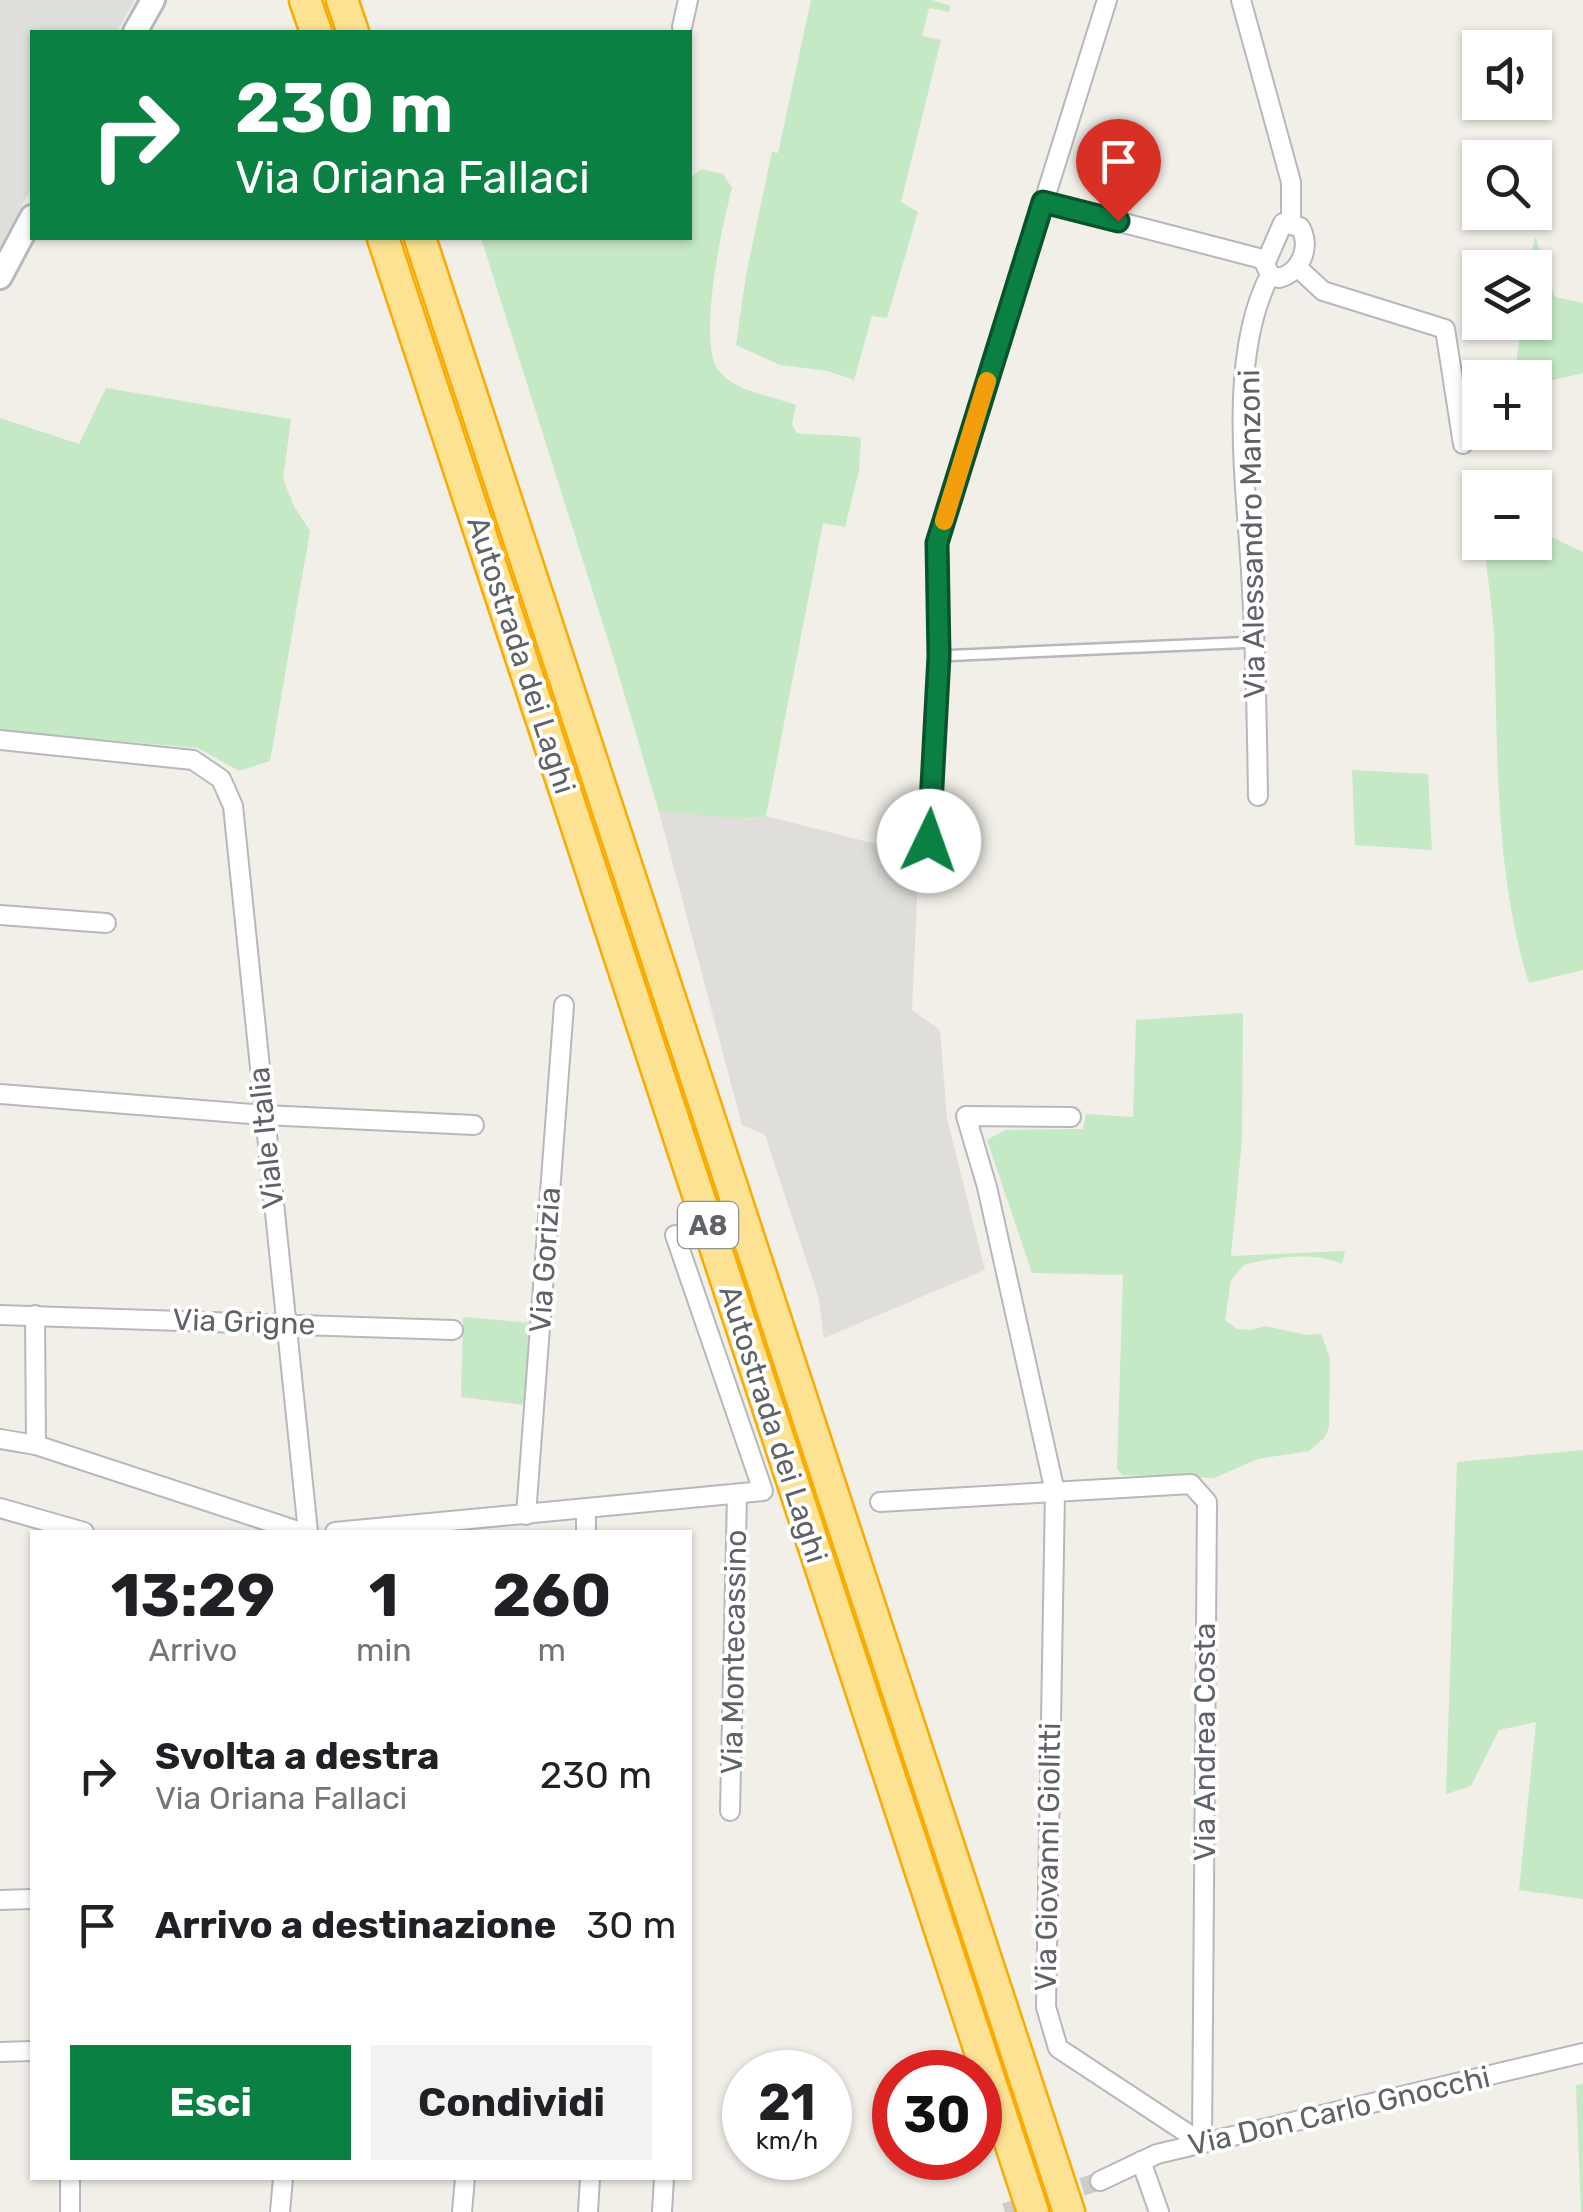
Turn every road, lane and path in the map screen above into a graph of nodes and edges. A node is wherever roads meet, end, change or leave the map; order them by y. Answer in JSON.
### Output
{"nodes":[{"id":1,"x":153,"y":0,"type":"edge"},
{"id":2,"x":306,"y":0,"type":"edge"},
{"id":3,"x":342,"y":0,"type":"edge"},
{"id":4,"x":688,"y":0,"type":"edge"},
{"id":5,"x":1107,"y":0,"type":"edge"},
{"id":6,"x":1241,"y":0,"type":"edge"},
{"id":7,"x":682,"y":27,"type":"dead end"},
{"id":8,"x":136,"y":30,"type":"edge"},
{"id":9,"x":315,"y":30,"type":"edge"},
{"id":10,"x":352,"y":30,"type":"edge"},
{"id":11,"x":1043,"y":202,"type":"junction"},
{"id":12,"x":30,"y":221,"type":"edge"},
{"id":13,"x":1291,"y":223,"type":"junction"},
{"id":14,"x":385,"y":240,"type":"edge"},
{"id":15,"x":421,"y":240,"type":"edge"},
{"id":16,"x":1268,"y":267,"type":"junction"},
{"id":17,"x":1297,"y":267,"type":"junction"},
{"id":18,"x":0,"y":277,"type":"edge"},
{"id":19,"x":1462,"y":438,"type":"edge"},
{"id":20,"x":1255,"y":642,"type":"junction"},
{"id":21,"x":939,"y":656,"type":"junction"},
{"id":22,"x":0,"y":740,"type":"edge"},
{"id":23,"x":1258,"y":796,"type":"dead end"},
{"id":24,"x":929,"y":841,"type":"dead end"},
{"id":25,"x":0,"y":915,"type":"edge"},
{"id":26,"x":106,"y":923,"type":"dead end"},
{"id":27,"x":564,"y":1005,"type":"dead end"},
{"id":28,"x":0,"y":1094,"type":"edge"},
{"id":29,"x":264,"y":1115,"type":"junction"},
{"id":30,"x":1071,"y":1117,"type":"dead end"},
{"id":31,"x":474,"y":1125,"type":"dead end"},
{"id":32,"x":675,"y":1235,"type":"dead end"},
{"id":33,"x":35,"y":1314,"type":"junction"},
{"id":34,"x":0,"y":1315,"type":"edge"},
{"id":35,"x":284,"y":1323,"type":"junction"},
{"id":36,"x":453,"y":1330,"type":"dead end"},
{"id":37,"x":0,"y":1440,"type":"edge"},
{"id":38,"x":36,"y":1445,"type":"junction"},
{"id":39,"x":1055,"y":1492,"type":"junction"},
{"id":40,"x":737,"y":1494,"type":"junction"},
{"id":41,"x":880,"y":1502,"type":"dead end"},
{"id":42,"x":0,"y":1508,"type":"edge"},
{"id":43,"x":586,"y":1509,"type":"junction"},
{"id":44,"x":526,"y":1514,"type":"junction"},
{"id":45,"x":77,"y":1530,"type":"edge"},
{"id":46,"x":299,"y":1530,"type":"edge"},
{"id":47,"x":305,"y":1530,"type":"edge"},
{"id":48,"x":356,"y":1530,"type":"edge"},
{"id":49,"x":586,"y":1530,"type":"edge"},
{"id":50,"x":730,"y":1811,"type":"dead end"},
{"id":51,"x":0,"y":1900,"type":"edge"},
{"id":52,"x":30,"y":1900,"type":"edge"},
{"id":53,"x":30,"y":2051,"type":"edge"},
{"id":54,"x":0,"y":2052,"type":"edge"},
{"id":55,"x":1583,"y":2052,"type":"edge"},
{"id":56,"x":1202,"y":2143,"type":"junction"},
{"id":57,"x":1140,"y":2161,"type":"junction"},
{"id":58,"x":70,"y":2180,"type":"edge"},
{"id":59,"x":282,"y":2180,"type":"edge"},
{"id":60,"x":465,"y":2180,"type":"edge"},
{"id":61,"x":590,"y":2180,"type":"edge"},
{"id":62,"x":664,"y":2180,"type":"edge"},
{"id":63,"x":1100,"y":2181,"type":"tunnel mouth"},
{"id":64,"x":70,"y":2212,"type":"edge"},
{"id":65,"x":280,"y":2212,"type":"edge"},
{"id":66,"x":462,"y":2212,"type":"edge"},
{"id":67,"x":588,"y":2212,"type":"edge"},
{"id":68,"x":662,"y":2212,"type":"edge"},
{"id":69,"x":1033,"y":2212,"type":"edge"},
{"id":70,"x":1069,"y":2212,"type":"edge"},
{"id":71,"x":1159,"y":2212,"type":"edge"}],
"edges":[{"from":1,"to":8,"type":"street"},
{"from":2,"to":9,"type":"highway"},
{"from":3,"to":10,"type":"highway"},
{"from":4,"to":7,"type":"street"},
{"from":5,"to":11,"type":"street"},
{"from":6,"to":13,"type":"street"},
{"from":11,"to":16,"type":"street"},
{"from":11,"to":21,"type":"street"},
{"from":12,"to":18,"type":"street"},
{"from":13,"to":16,"type":"street","name":"Via Alessandro Manzoni"},
{"from":13,"to":17,"type":"street"},
{"from":14,"to":69,"type":"highway","name":"Autostrada dei Laghi","number":"A8"},
{"from":15,"to":70,"type":"highway","name":"Autostrada dei Laghi","number":"A8"},
{"from":16,"to":17,"type":"street"},
{"from":16,"to":20,"type":"street","name":"Via Alessandro Manzoni"},
{"from":17,"to":19,"type":"street"},
{"from":20,"to":21,"type":"lane"},
{"from":20,"to":23,"type":"street","name":"Via Alessandro Manzoni"},
{"from":21,"to":24,"type":"street"},
{"from":22,"to":29,"type":"street","name":"Viale Italia"},
{"from":25,"to":26,"type":"street"},
{"from":27,"to":44,"type":"street","name":"Via Gorizia"},
{"from":28,"to":29,"type":"street"},
{"from":29,"to":31,"type":"street"},
{"from":29,"to":35,"type":"street","name":"Viale Italia"},
{"from":30,"to":39,"type":"street","name":"Via Giovanni Giolitti"},
{"from":32,"to":40,"type":"street"},
{"from":33,"to":34,"type":"street","name":"Via Grigne"},
{"from":33,"to":35,"type":"street","name":"Via Grigne"},
{"from":33,"to":38,"type":"street"},
{"from":35,"to":36,"type":"street","name":"Via Grigne"},
{"from":35,"to":47,"type":"street","name":"Viale Italia"},
{"from":37,"to":38,"type":"street"},
{"from":38,"to":46,"type":"street"},
{"from":39,"to":41,"type":"street"},
{"from":39,"to":56,"type":"street","name":"Via Giovanni Giolitti"},
{"from":39,"to":56,"type":"street","name":"Via Andrea Costa"},
{"from":40,"to":43,"type":"street"},
{"from":40,"to":50,"type":"street","name":"Via Montecassino"},
{"from":42,"to":45,"type":"street"},
{"from":43,"to":44,"type":"street"},
{"from":43,"to":49,"type":"street"},
{"from":44,"to":48,"type":"street"},
{"from":51,"to":52,"type":"street"},
{"from":53,"to":54,"type":"street"},
{"from":55,"to":56,"type":"street","name":"Via Don Carlo Gnocchi"},
{"from":56,"to":57,"type":"street","name":"Via Don Carlo Gnocchi"},
{"from":57,"to":63,"type":"street","name":"Via Don Carlo Gnocchi"},
{"from":57,"to":71,"type":"street"},
{"from":58,"to":64,"type":"street"},
{"from":59,"to":65,"type":"street"},
{"from":60,"to":66,"type":"street"},
{"from":61,"to":67,"type":"street"},
{"from":62,"to":68,"type":"street"}]}
